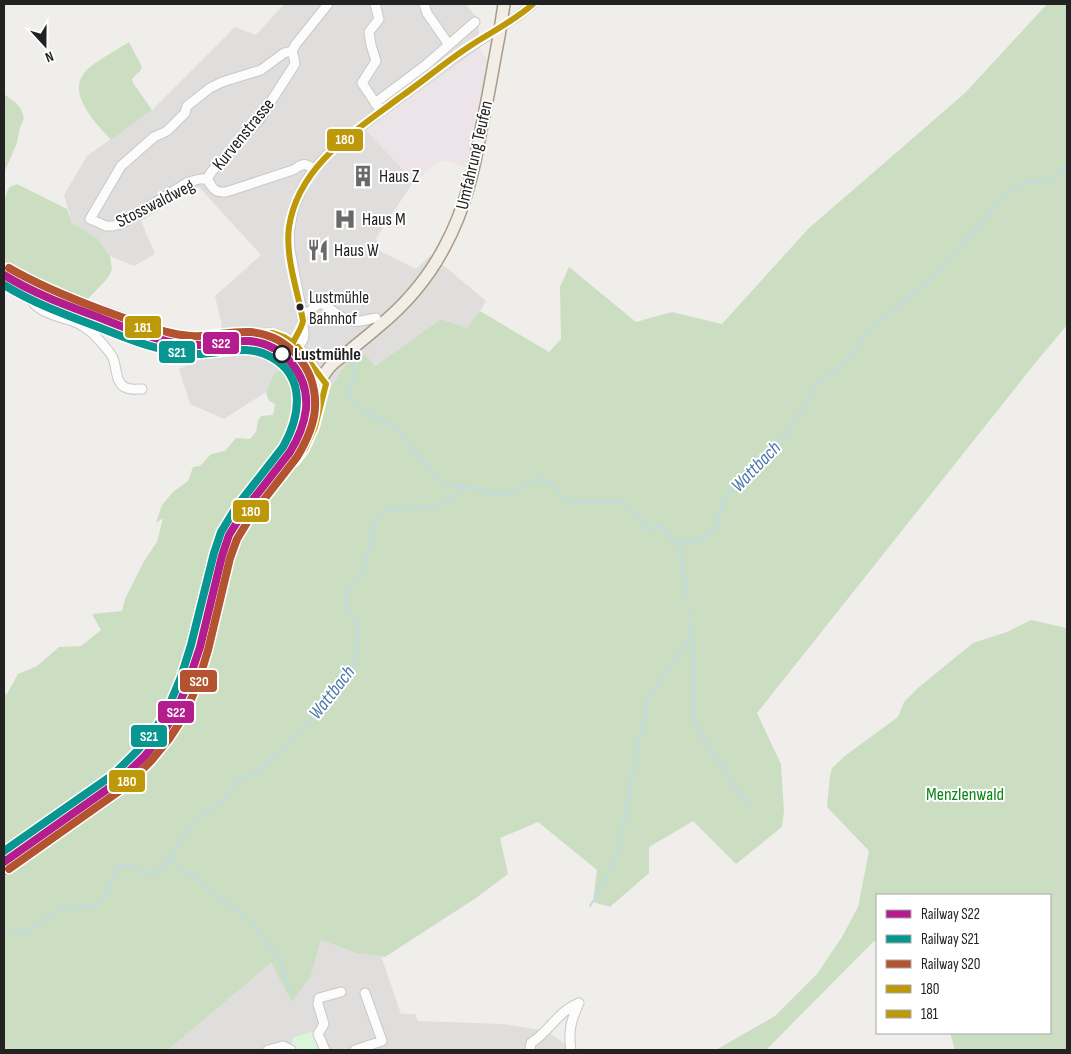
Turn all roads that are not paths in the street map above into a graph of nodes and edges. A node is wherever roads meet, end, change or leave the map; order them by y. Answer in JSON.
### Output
{"nodes":[{"id":1,"x":328,"y":4,"type":"edge"},
{"id":2,"x":375,"y":4,"type":"edge"},
{"id":3,"x":424,"y":4,"type":"edge"},
{"id":4,"x":504,"y":4,"type":"edge"},
{"id":5,"x":533,"y":4,"type":"edge"},
{"id":6,"x":475,"y":22,"type":"dead end"},
{"id":7,"x":449,"y":45,"type":"junction"},
{"id":8,"x":292,"y":51,"type":"junction"},
{"id":9,"x":375,"y":103,"type":"junction"},
{"id":10,"x":381,"y":111,"type":"junction"},
{"id":11,"x":154,"y":136,"type":"joint"},
{"id":12,"x":314,"y":169,"type":"junction"},
{"id":13,"x":207,"y":179,"type":"junction"},
{"id":14,"x":4,"y":267,"type":"edge"},
{"id":15,"x":35,"y":285,"type":"junction"},
{"id":16,"x":302,"y":313,"type":"junction"},
{"id":17,"x":376,"y":318,"type":"dead end"},
{"id":18,"x":294,"y":346,"type":"junction"},
{"id":19,"x":322,"y":382,"type":"junction"},
{"id":20,"x":142,"y":389,"type":"dead end"},
{"id":21,"x":4,"y":868,"type":"edge"},
{"id":22,"x":341,"y":992,"type":"dead end"},
{"id":23,"x":365,"y":992,"type":"dead end"},
{"id":24,"x":268,"y":1050,"type":"edge"},
{"id":25,"x":291,"y":1050,"type":"edge"},
{"id":26,"x":325,"y":1050,"type":"edge"},
{"id":27,"x":356,"y":1050,"type":"edge"},
{"id":28,"x":530,"y":1050,"type":"edge"},
{"id":29,"x":571,"y":1050,"type":"edge"}],
"edges":[{"from":1,"to":8,"type":"street"},
{"from":2,"to":9,"type":"street"},
{"from":3,"to":7,"type":"street"},
{"from":4,"to":19,"type":"main road","name":"Umfahrung Teufen","bridge":true},
{"from":5,"to":10,"type":"street"},
{"from":6,"to":7,"type":"street"},
{"from":7,"to":9,"type":"street"},
{"from":8,"to":11,"type":"street","name":"Kurvenstrasse"},
{"from":8,"to":13,"type":"street","name":"Kurvenstrasse"},
{"from":9,"to":10,"type":"street"},
{"from":10,"to":12,"type":"street"},
{"from":11,"to":13,"type":"street","name":"Stosswaldweg"},
{"from":12,"to":13,"type":"street","name":"Kurvenstrasse"},
{"from":12,"to":16,"type":"street"},
{"from":14,"to":15,"type":"street"},
{"from":15,"to":18,"type":"street"},
{"from":15,"to":20,"type":"street"},
{"from":16,"to":17,"type":"street"},
{"from":16,"to":18,"type":"street"},
{"from":18,"to":19,"type":"street"},
{"from":19,"to":21,"type":"main road","name":"Umfahrung Teufen"},
{"from":22,"to":26,"type":"street"},
{"from":23,"to":27,"type":"street"},
{"from":24,"to":25,"type":"street"},
{"from":28,"to":29,"type":"street"}]}
